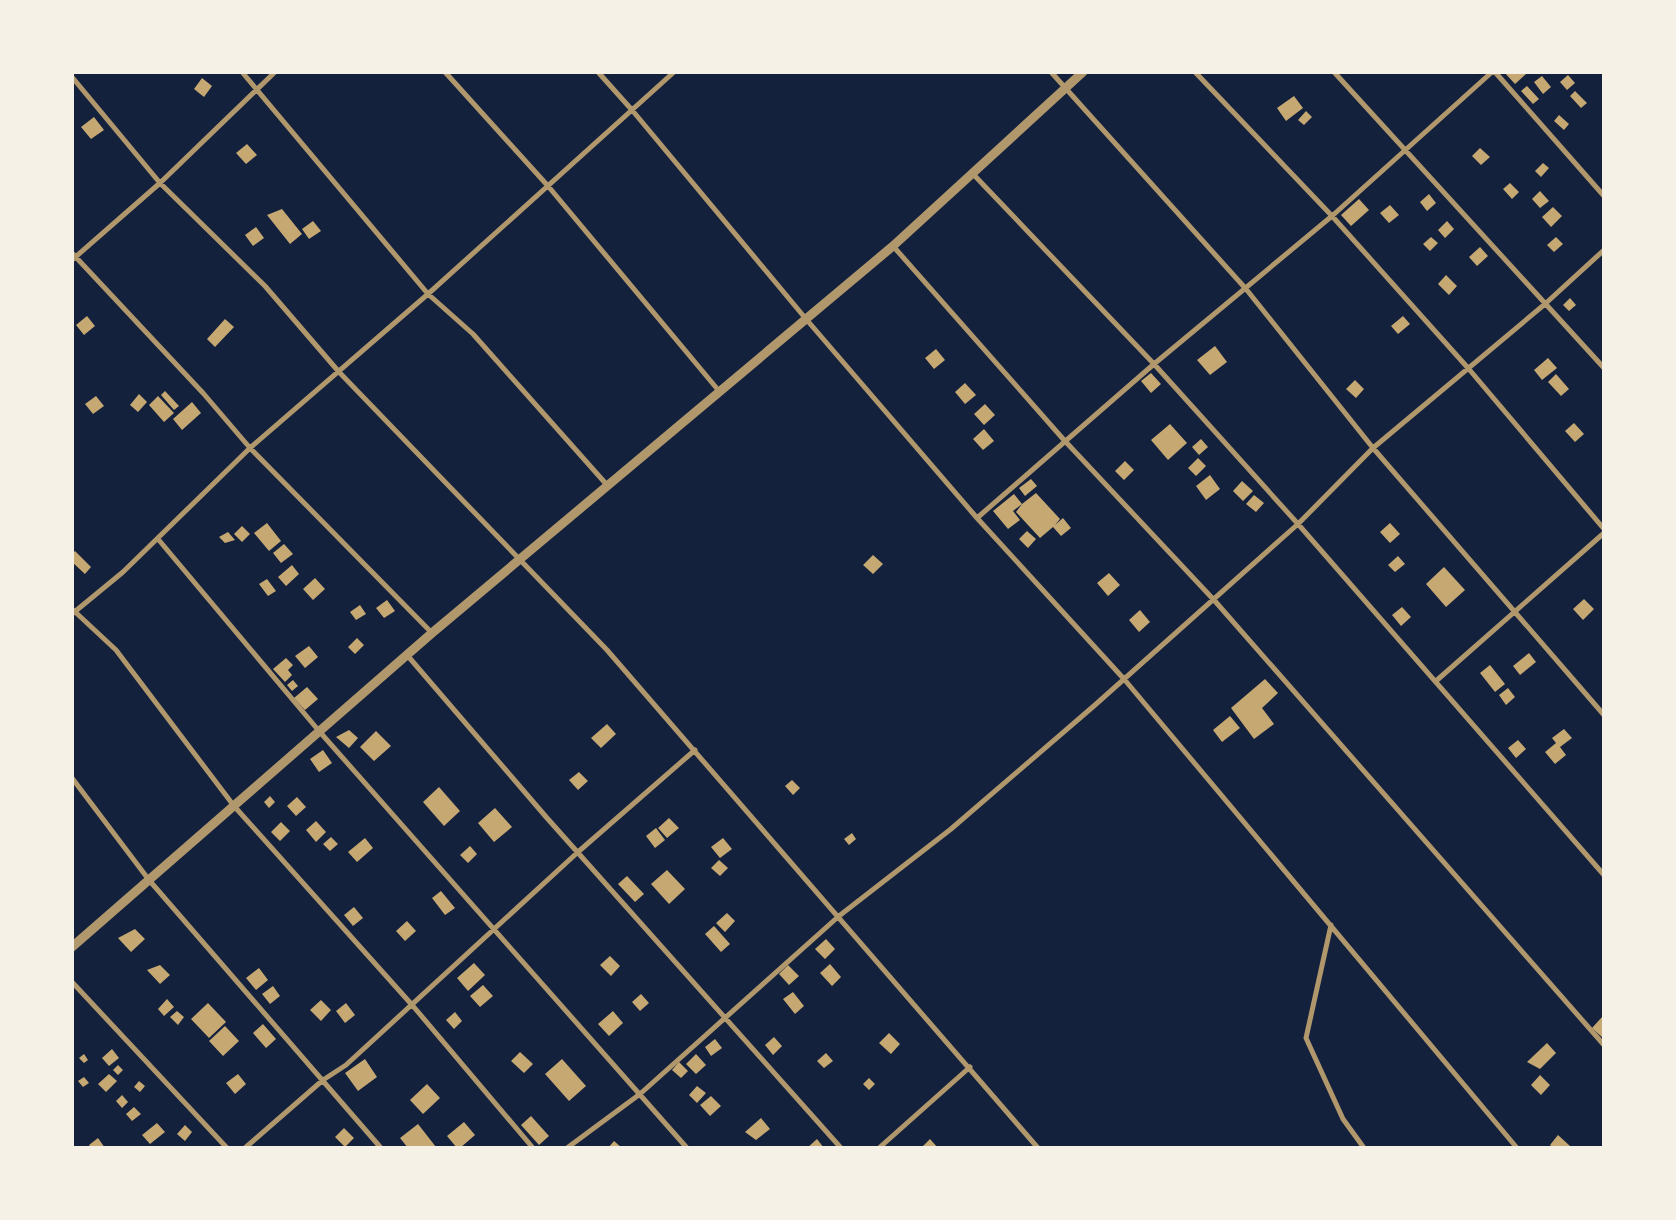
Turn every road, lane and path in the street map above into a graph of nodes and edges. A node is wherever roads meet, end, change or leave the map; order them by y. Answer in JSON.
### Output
{"nodes":[{"id":1,"x":242,"y":72,"type":"edge"},
{"id":2,"x":275,"y":72,"type":"edge"},
{"id":3,"x":445,"y":72,"type":"edge"},
{"id":4,"x":598,"y":72,"type":"edge"},
{"id":5,"x":674,"y":72,"type":"edge"},
{"id":6,"x":1051,"y":72,"type":"edge"},
{"id":7,"x":1083,"y":72,"type":"edge"},
{"id":8,"x":1195,"y":72,"type":"edge"},
{"id":9,"x":1334,"y":72,"type":"edge"},
{"id":10,"x":1493,"y":72,"type":"edge"},
{"id":11,"x":72,"y":77,"type":"edge"},
{"id":12,"x":1065,"y":88,"type":"junction"},
{"id":13,"x":257,"y":90,"type":"junction"},
{"id":14,"x":632,"y":110,"type":"junction"},
{"id":15,"x":1404,"y":151,"type":"junction"},
{"id":16,"x":973,"y":174,"type":"junction"},
{"id":17,"x":160,"y":183,"type":"junction"},
{"id":18,"x":548,"y":186,"type":"junction"},
{"id":19,"x":1604,"y":196,"type":"edge"},
{"id":20,"x":1332,"y":216,"type":"junction"},
{"id":21,"x":893,"y":246,"type":"junction"},
{"id":22,"x":1604,"y":250,"type":"edge"},
{"id":23,"x":74,"y":257,"type":"edge"},
{"id":24,"x":1246,"y":289,"type":"junction"},
{"id":25,"x":428,"y":294,"type":"junction"},
{"id":26,"x":1545,"y":304,"type":"junction"},
{"id":27,"x":806,"y":319,"type":"junction"},
{"id":28,"x":1154,"y":364,"type":"junction"},
{"id":29,"x":1468,"y":368,"type":"junction"},
{"id":30,"x":1604,"y":368,"type":"edge"},
{"id":31,"x":339,"y":372,"type":"junction"},
{"id":32,"x":719,"y":391,"type":"junction"},
{"id":33,"x":1064,"y":440,"type":"junction"},
{"id":34,"x":250,"y":448,"type":"junction"},
{"id":35,"x":1373,"y":448,"type":"junction"},
{"id":36,"x":607,"y":485,"type":"junction"},
{"id":37,"x":977,"y":518,"type":"junction"},
{"id":38,"x":1298,"y":524,"type":"junction"},
{"id":39,"x":1604,"y":529,"type":"edge"},
{"id":40,"x":1604,"y":533,"type":"edge"},
{"id":41,"x":158,"y":539,"type":"junction"},
{"id":42,"x":519,"y":560,"type":"junction"},
{"id":43,"x":1214,"y":600,"type":"junction"},
{"id":44,"x":73,"y":612,"type":"edge"},
{"id":45,"x":1515,"y":613,"type":"junction"},
{"id":46,"x":432,"y":633,"type":"junction"},
{"id":47,"x":407,"y":655,"type":"junction"},
{"id":48,"x":1124,"y":679,"type":"junction"},
{"id":49,"x":1436,"y":681,"type":"junction"},
{"id":50,"x":1604,"y":716,"type":"edge"},
{"id":51,"x":319,"y":731,"type":"junction"},
{"id":52,"x":695,"y":750,"type":"junction"},
{"id":53,"x":72,"y":778,"type":"edge"},
{"id":54,"x":234,"y":806,"type":"junction"},
{"id":55,"x":578,"y":852,"type":"junction"},
{"id":56,"x":1603,"y":873,"type":"edge"},
{"id":57,"x":149,"y":880,"type":"junction"},
{"id":58,"x":839,"y":916,"type":"junction"},
{"id":59,"x":1331,"y":925,"type":"junction"},
{"id":60,"x":495,"y":929,"type":"junction"},
{"id":61,"x":72,"y":947,"type":"edge"},
{"id":62,"x":72,"y":982,"type":"edge"},
{"id":63,"x":413,"y":1006,"type":"junction"},
{"id":64,"x":726,"y":1016,"type":"junction"},
{"id":65,"x":1604,"y":1045,"type":"edge"},
{"id":66,"x":970,"y":1067,"type":"junction"},
{"id":67,"x":323,"y":1080,"type":"junction"},
{"id":68,"x":640,"y":1094,"type":"junction"},
{"id":69,"x":227,"y":1148,"type":"edge"},
{"id":70,"x":245,"y":1148,"type":"edge"},
{"id":71,"x":381,"y":1148,"type":"edge"},
{"id":72,"x":533,"y":1148,"type":"edge"},
{"id":73,"x":567,"y":1148,"type":"edge"},
{"id":74,"x":687,"y":1148,"type":"edge"},
{"id":75,"x":841,"y":1148,"type":"edge"},
{"id":76,"x":879,"y":1148,"type":"edge"},
{"id":77,"x":1038,"y":1148,"type":"edge"},
{"id":78,"x":1364,"y":1148,"type":"edge"},
{"id":79,"x":1517,"y":1148,"type":"edge"}],
"edges":[{"from":1,"to":13,"type":"street"},
{"from":2,"to":13,"type":"street"},
{"from":3,"to":18,"type":"street"},
{"from":4,"to":14,"type":"street"},
{"from":5,"to":14,"type":"street"},
{"from":6,"to":12,"type":"street"},
{"from":7,"to":12,"type":"street"},
{"from":8,"to":20,"type":"street"},
{"from":9,"to":15,"type":"street"},
{"from":10,"to":15,"type":"street"},
{"from":10,"to":19,"type":"street"},
{"from":11,"to":17,"type":"street"},
{"from":12,"to":16,"type":"street"},
{"from":12,"to":24,"type":"street"},
{"from":13,"to":17,"type":"street"},
{"from":13,"to":25,"type":"street"},
{"from":14,"to":18,"type":"street"},
{"from":14,"to":27,"type":"street"},
{"from":15,"to":20,"type":"street"},
{"from":15,"to":26,"type":"street"},
{"from":16,"to":21,"type":"street"},
{"from":16,"to":28,"type":"street"},
{"from":17,"to":23,"type":"street"},
{"from":17,"to":31,"type":"street"},
{"from":18,"to":25,"type":"street"},
{"from":18,"to":32,"type":"street"},
{"from":20,"to":24,"type":"street"},
{"from":20,"to":29,"type":"street"},
{"from":21,"to":27,"type":"street"},
{"from":21,"to":33,"type":"street"},
{"from":22,"to":26,"type":"street"},
{"from":23,"to":34,"type":"street"},
{"from":24,"to":28,"type":"street"},
{"from":24,"to":35,"type":"street"},
{"from":25,"to":31,"type":"street"},
{"from":25,"to":36,"type":"street"},
{"from":26,"to":29,"type":"street"},
{"from":26,"to":30,"type":"street"},
{"from":27,"to":32,"type":"street"},
{"from":27,"to":37,"type":"street"},
{"from":28,"to":33,"type":"street"},
{"from":28,"to":38,"type":"street"},
{"from":29,"to":35,"type":"street"},
{"from":29,"to":39,"type":"street"},
{"from":31,"to":34,"type":"street"},
{"from":31,"to":42,"type":"street"},
{"from":32,"to":36,"type":"street"},
{"from":33,"to":37,"type":"street"},
{"from":33,"to":43,"type":"street"},
{"from":34,"to":41,"type":"street"},
{"from":34,"to":46,"type":"street"},
{"from":35,"to":38,"type":"street"},
{"from":35,"to":45,"type":"street"},
{"from":36,"to":42,"type":"street"},
{"from":37,"to":48,"type":"street"},
{"from":38,"to":43,"type":"street"},
{"from":38,"to":49,"type":"street"},
{"from":40,"to":45,"type":"street"},
{"from":41,"to":44,"type":"street"},
{"from":41,"to":51,"type":"street"},
{"from":42,"to":46,"type":"street"},
{"from":42,"to":52,"type":"street"},
{"from":43,"to":48,"type":"street"},
{"from":43,"to":65,"type":"street"},
{"from":44,"to":54,"type":"street"},
{"from":45,"to":49,"type":"street"},
{"from":45,"to":50,"type":"street"},
{"from":46,"to":47,"type":"street"},
{"from":47,"to":51,"type":"street"},
{"from":47,"to":55,"type":"street"},
{"from":48,"to":58,"type":"street"},
{"from":48,"to":59,"type":"street"},
{"from":49,"to":56,"type":"street"},
{"from":51,"to":54,"type":"street"},
{"from":51,"to":60,"type":"street"},
{"from":52,"to":55,"type":"street"},
{"from":52,"to":58,"type":"street"},
{"from":53,"to":57,"type":"street"},
{"from":54,"to":57,"type":"street"},
{"from":54,"to":63,"type":"street"},
{"from":55,"to":60,"type":"street"},
{"from":55,"to":64,"type":"street"},
{"from":57,"to":61,"type":"street"},
{"from":57,"to":67,"type":"street"},
{"from":58,"to":64,"type":"street"},
{"from":58,"to":66,"type":"street"},
{"from":59,"to":78,"type":"street"},
{"from":59,"to":79,"type":"street"},
{"from":60,"to":63,"type":"street"},
{"from":60,"to":68,"type":"street"},
{"from":62,"to":69,"type":"street"},
{"from":63,"to":67,"type":"street"},
{"from":63,"to":72,"type":"street"},
{"from":64,"to":68,"type":"street"},
{"from":64,"to":75,"type":"street"},
{"from":66,"to":76,"type":"street"},
{"from":66,"to":77,"type":"street"},
{"from":67,"to":70,"type":"street"},
{"from":67,"to":71,"type":"street"},
{"from":68,"to":73,"type":"street"},
{"from":68,"to":74,"type":"street"}]}
